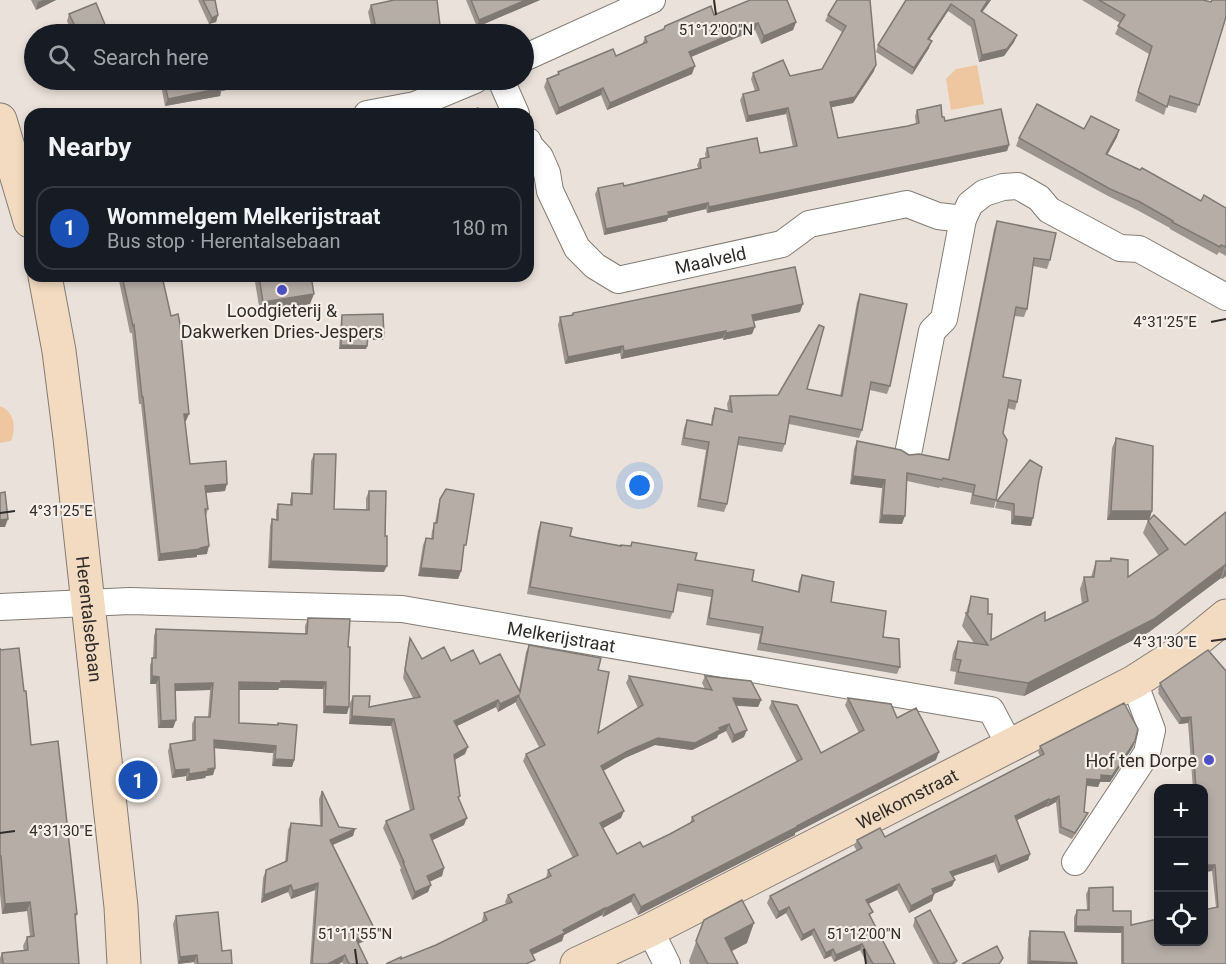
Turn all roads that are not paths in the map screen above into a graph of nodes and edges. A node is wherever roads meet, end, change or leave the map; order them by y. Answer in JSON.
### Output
{"nodes":[{"id":1,"x":652,"y":0,"type":"edge"},
{"id":2,"x":534,"y":53,"type":"edge"},
{"id":3,"x":452,"y":90,"type":"edge"},
{"id":4,"x":505,"y":90,"type":"edge"},
{"id":5,"x":399,"y":108,"type":"edge"},
{"id":6,"x":513,"y":108,"type":"edge"},
{"id":7,"x":0,"y":120,"type":"edge"},
{"id":8,"x":534,"y":150,"type":"edge"},
{"id":9,"x":15,"y":170,"type":"edge"},
{"id":10,"x":24,"y":201,"type":"edge"},
{"id":11,"x":963,"y":219,"type":"junction"},
{"id":12,"x":46,"y":282,"type":"edge"},
{"id":13,"x":1226,"y":297,"type":"edge"},
{"id":14,"x":909,"y":450,"type":"dead end"},
{"id":15,"x":88,"y":604,"type":"junction"},
{"id":16,"x":0,"y":607,"type":"edge"},
{"id":17,"x":1226,"y":616,"type":"edge"},
{"id":18,"x":1134,"y":682,"type":"junction"},
{"id":19,"x":1010,"y":746,"type":"junction"},
{"id":20,"x":1075,"y":862,"type":"dead end"},
{"id":21,"x":650,"y":930,"type":"junction"},
{"id":22,"x":124,"y":964,"type":"edge"},
{"id":23,"x":577,"y":964,"type":"edge"},
{"id":24,"x":667,"y":964,"type":"edge"}],
"edges":[{"from":1,"to":2,"type":"street"},
{"from":3,"to":5,"type":"street"},
{"from":4,"to":6,"type":"street"},
{"from":7,"to":9,"type":"main road"},
{"from":8,"to":11,"type":"street","name":"Maalveld"},
{"from":9,"to":10,"type":"main road"},
{"from":11,"to":13,"type":"street"},
{"from":11,"to":14,"type":"street"},
{"from":12,"to":15,"type":"main road","name":"Herentalsebaan"},
{"from":15,"to":16,"type":"street"},
{"from":15,"to":19,"type":"street","name":"Melkerijstraat"},
{"from":15,"to":22,"type":"main road","name":"Herentalsebaan"},
{"from":17,"to":18,"type":"main road","name":"Welkomstraat"},
{"from":18,"to":19,"type":"main road","name":"Welkomstraat"},
{"from":18,"to":20,"type":"street"},
{"from":19,"to":21,"type":"main road","name":"Welkomstraat"},
{"from":21,"to":23,"type":"main road","name":"Welkomstraat"},
{"from":21,"to":24,"type":"street"}]}
